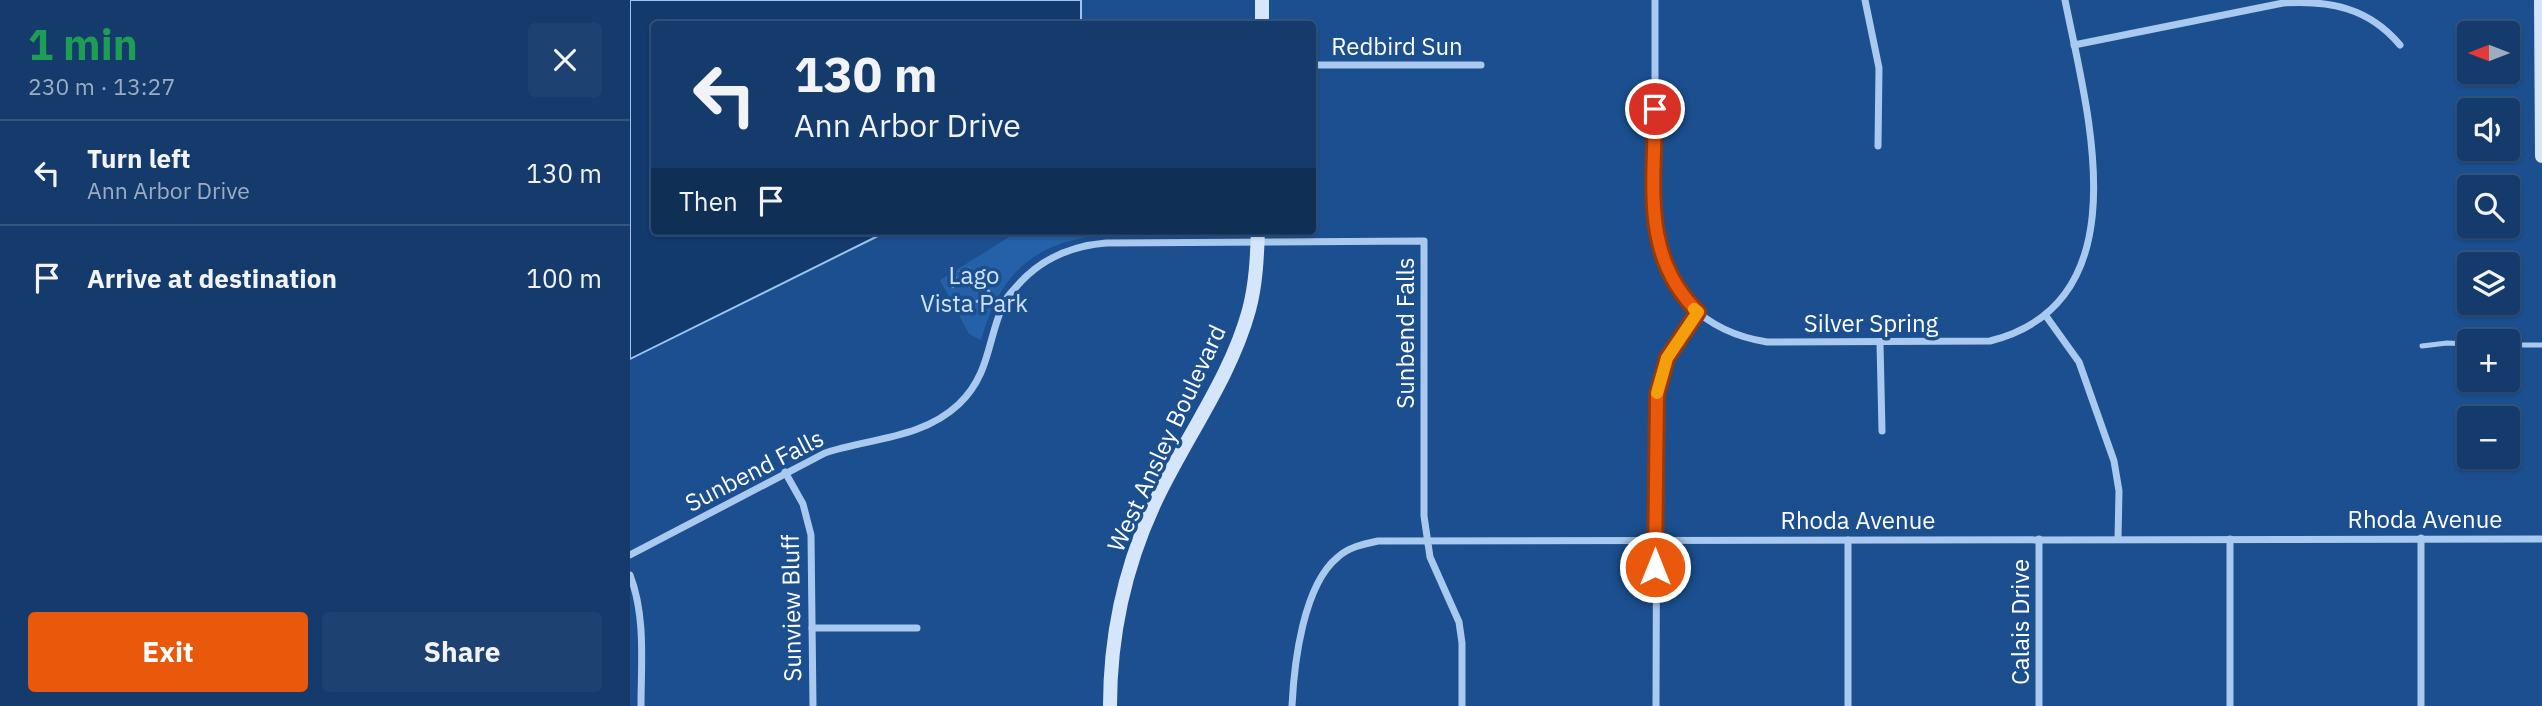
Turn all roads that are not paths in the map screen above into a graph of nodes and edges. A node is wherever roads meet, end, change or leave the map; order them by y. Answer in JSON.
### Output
{"nodes":[{"id":1,"x":1262,"y":0,"type":"edge"},
{"id":2,"x":1655,"y":0,"type":"edge"},
{"id":3,"x":1865,"y":0,"type":"edge"},
{"id":4,"x":2065,"y":0,"type":"edge"},
{"id":5,"x":2541,"y":0,"type":"edge"},
{"id":6,"x":1262,"y":21,"type":"edge"},
{"id":7,"x":2400,"y":44,"type":"dead end"},
{"id":8,"x":2074,"y":45,"type":"junction"},
{"id":9,"x":1316,"y":65,"type":"edge"},
{"id":10,"x":1481,"y":65,"type":"dead end"},
{"id":11,"x":1878,"y":146,"type":"dead end"},
{"id":12,"x":2542,"y":156,"type":"edge"},
{"id":13,"x":1258,"y":237,"type":"edge"},
{"id":14,"x":1698,"y":312,"type":"junction"},
{"id":15,"x":2046,"y":316,"type":"junction"},
{"id":16,"x":1880,"y":343,"type":"junction"},
{"id":17,"x":2457,"y":343,"type":"edge"},
{"id":18,"x":2520,"y":345,"type":"edge"},
{"id":19,"x":2542,"y":345,"type":"edge"},
{"id":20,"x":2422,"y":346,"type":"dead end"},
{"id":21,"x":1882,"y":431,"type":"dead end"},
{"id":22,"x":785,"y":472,"type":"junction"},
{"id":23,"x":2421,"y":538,"type":"junction"},
{"id":24,"x":1655,"y":539,"type":"junction"},
{"id":25,"x":2039,"y":539,"type":"junction"},
{"id":26,"x":2118,"y":539,"type":"junction"},
{"id":27,"x":2230,"y":539,"type":"junction"},
{"id":28,"x":2542,"y":539,"type":"edge"},
{"id":29,"x":1427,"y":540,"type":"junction"},
{"id":30,"x":1847,"y":540,"type":"junction"},
{"id":31,"x":630,"y":555,"type":"edge"},
{"id":32,"x":630,"y":575,"type":"edge"},
{"id":33,"x":813,"y":628,"type":"junction"},
{"id":34,"x":917,"y":628,"type":"dead end"},
{"id":35,"x":641,"y":706,"type":"edge"},
{"id":36,"x":813,"y":706,"type":"edge"},
{"id":37,"x":1110,"y":706,"type":"edge"},
{"id":38,"x":1292,"y":706,"type":"edge"},
{"id":39,"x":1462,"y":706,"type":"edge"},
{"id":40,"x":1656,"y":706,"type":"edge"},
{"id":41,"x":1848,"y":706,"type":"edge"},
{"id":42,"x":2039,"y":706,"type":"edge"},
{"id":43,"x":2230,"y":706,"type":"edge"},
{"id":44,"x":2421,"y":706,"type":"edge"}],
"edges":[{"from":1,"to":6,"type":"street"},
{"from":2,"to":14,"type":"street","name":"Silver Spring"},
{"from":3,"to":11,"type":"street"},
{"from":4,"to":8,"type":"street"},
{"from":5,"to":12,"type":"street"},
{"from":7,"to":8,"type":"street"},
{"from":8,"to":15,"type":"street"},
{"from":9,"to":10,"type":"street","name":"Redbird Sun"},
{"from":13,"to":22,"type":"street","name":"Sunbend Falls"},
{"from":13,"to":29,"type":"street","name":"Sunbend Falls"},
{"from":13,"to":37,"type":"street","name":"West Ansley Boulevard"},
{"from":14,"to":16,"type":"street","name":"Silver Spring"},
{"from":14,"to":24,"type":"street"},
{"from":15,"to":16,"type":"street","name":"Silver Spring"},
{"from":15,"to":26,"type":"street"},
{"from":16,"to":21,"type":"street"},
{"from":17,"to":20,"type":"lane"},
{"from":18,"to":19,"type":"lane"},
{"from":22,"to":31,"type":"street","name":"Sunbend Falls"},
{"from":22,"to":33,"type":"street","name":"Sunview Bluff"},
{"from":23,"to":27,"type":"street","name":"Rhoda Avenue"},
{"from":23,"to":28,"type":"street","name":"Rhoda Avenue"},
{"from":23,"to":44,"type":"street"},
{"from":24,"to":29,"type":"street","name":"Rhoda Avenue"},
{"from":24,"to":30,"type":"street","name":"Rhoda Avenue"},
{"from":24,"to":40,"type":"street"},
{"from":25,"to":26,"type":"street","name":"Rhoda Avenue"},
{"from":25,"to":30,"type":"street","name":"Rhoda Avenue"},
{"from":25,"to":42,"type":"street","name":"Calais Drive"},
{"from":26,"to":27,"type":"street","name":"Rhoda Avenue"},
{"from":27,"to":43,"type":"street"},
{"from":29,"to":38,"type":"street","name":"Rhoda Avenue"},
{"from":29,"to":39,"type":"street","name":"Sunbend Falls"},
{"from":30,"to":41,"type":"street"},
{"from":32,"to":35,"type":"street"},
{"from":33,"to":34,"type":"street"},
{"from":33,"to":36,"type":"street","name":"Sunview Bluff"}]}
